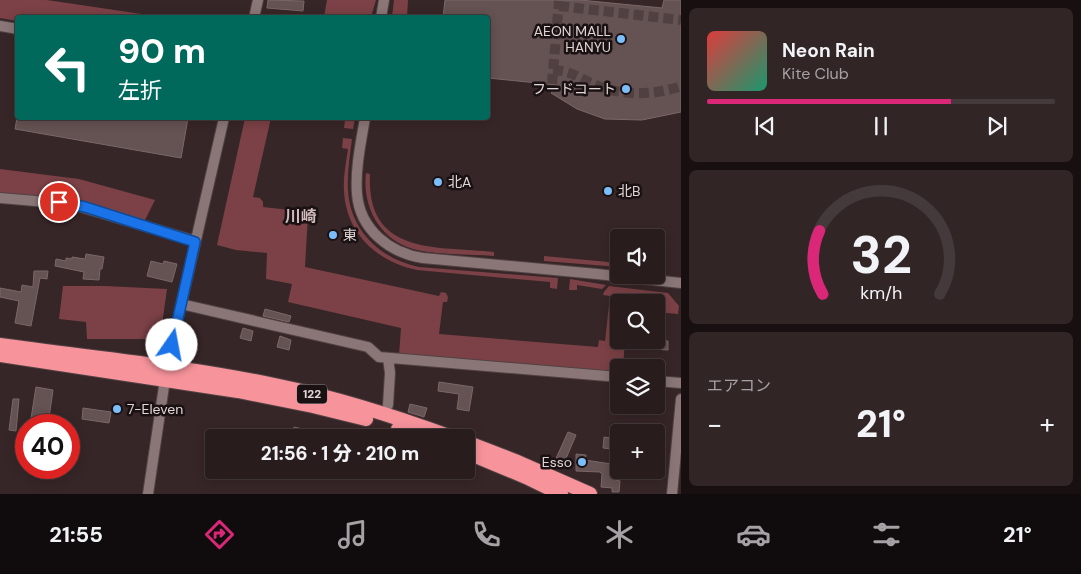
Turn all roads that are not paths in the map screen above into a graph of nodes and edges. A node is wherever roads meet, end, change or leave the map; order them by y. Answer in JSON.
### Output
{"nodes":[{"id":1,"x":258,"y":0,"type":"edge"},
{"id":2,"x":384,"y":0,"type":"edge"},
{"id":3,"x":255,"y":15,"type":"edge"},
{"id":4,"x":382,"y":15,"type":"edge"},
{"id":5,"x":0,"y":26,"type":"edge"},
{"id":6,"x":15,"y":28,"type":"edge"},
{"id":7,"x":224,"y":120,"type":"edge"},
{"id":8,"x":365,"y":120,"type":"edge"},
{"id":9,"x":0,"y":198,"type":"edge"},
{"id":10,"x":195,"y":242,"type":"junction"},
{"id":11,"x":681,"y":283,"type":"edge"},
{"id":12,"x":181,"y":304,"type":"junction"},
{"id":13,"x":0,"y":345,"type":"edge"},
{"id":14,"x":0,"y":355,"type":"edge"},
{"id":15,"x":388,"y":358,"type":"junction"},
{"id":16,"x":166,"y":373,"type":"junction"},
{"id":17,"x":610,"y":376,"type":"edge"},
{"id":18,"x":665,"y":382,"type":"edge"},
{"id":19,"x":681,"y":384,"type":"edge"},
{"id":20,"x":681,"y":399,"type":"edge"},
{"id":21,"x":388,"y":405,"type":"dead end"},
{"id":22,"x":398,"y":429,"type":"edge"},
{"id":23,"x":428,"y":429,"type":"edge"},
{"id":24,"x":475,"y":445,"type":"edge"},
{"id":25,"x":475,"y":456,"type":"edge"},
{"id":26,"x":148,"y":494,"type":"edge"},
{"id":27,"x":561,"y":494,"type":"edge"},
{"id":28,"x":590,"y":494,"type":"edge"},
{"id":29,"x":672,"y":494,"type":"edge"}],
"edges":[{"from":1,"to":3,"type":"street"},
{"from":2,"to":4,"type":"street"},
{"from":5,"to":6,"type":"street"},
{"from":7,"to":10,"type":"street"},
{"from":8,"to":11,"type":"street"},
{"from":9,"to":10,"type":"street"},
{"from":10,"to":12,"type":"street"},
{"from":12,"to":15,"type":"street"},
{"from":12,"to":16,"type":"street"},
{"from":13,"to":16,"type":"highway","number":"122"},
{"from":14,"to":16,"type":"highway","number":"122"},
{"from":15,"to":17,"type":"street"},
{"from":15,"to":21,"type":"street"},
{"from":16,"to":22,"type":"highway","number":"122"},
{"from":16,"to":23,"type":"highway","number":"122"},
{"from":16,"to":26,"type":"street"},
{"from":18,"to":19,"type":"street"},
{"from":20,"to":29,"type":"street"},
{"from":24,"to":28,"type":"highway"},
{"from":25,"to":27,"type":"highway"}]}
